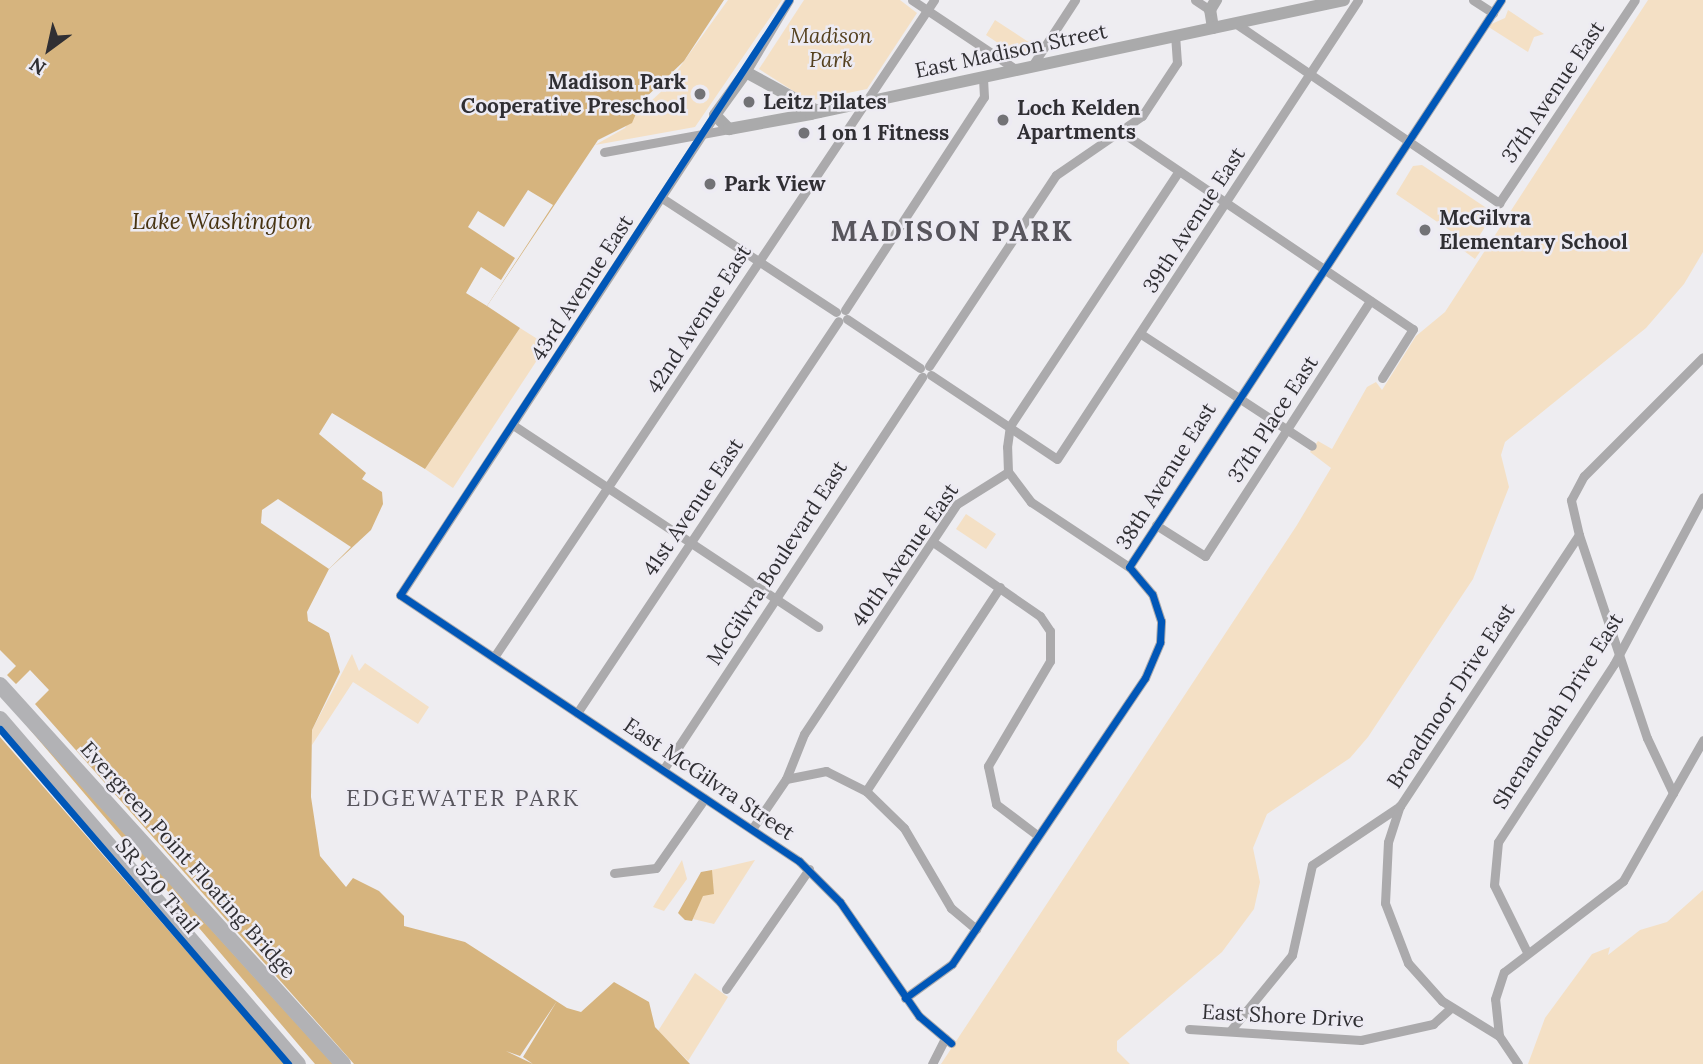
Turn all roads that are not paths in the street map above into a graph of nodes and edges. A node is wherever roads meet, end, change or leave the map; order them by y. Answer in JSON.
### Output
{"nodes":[{"id":1,"x":789,"y":0,"type":"edge"},
{"id":2,"x":912,"y":0,"type":"edge"},
{"id":3,"x":934,"y":0,"type":"edge"},
{"id":4,"x":1075,"y":0,"type":"edge"},
{"id":5,"x":1195,"y":0,"type":"edge"},
{"id":6,"x":1344,"y":0,"type":"edge"},
{"id":7,"x":1358,"y":0,"type":"edge"},
{"id":8,"x":1473,"y":0,"type":"edge"},
{"id":9,"x":1502,"y":0,"type":"edge"},
{"id":10,"x":1635,"y":0,"type":"edge"},
{"id":11,"x":1213,"y":5,"type":"edge"},
{"id":12,"x":927,"y":10,"type":"junction"},
{"id":13,"x":1493,"y":13,"type":"junction"},
{"id":14,"x":1235,"y":23,"type":"junction"},
{"id":15,"x":1213,"y":28,"type":"junction"},
{"id":16,"x":1175,"y":37,"type":"junction"},
{"id":17,"x":1032,"y":66,"type":"junction"},
{"id":18,"x":1017,"y":70,"type":"junction"},
{"id":19,"x":746,"y":72,"type":"junction"},
{"id":20,"x":983,"y":77,"type":"junction"},
{"id":21,"x":1309,"y":77,"type":"junction"},
{"id":22,"x":868,"y":100,"type":"junction"},
{"id":23,"x":791,"y":101,"type":"junction"},
{"id":24,"x":819,"y":112,"type":"junction"},
{"id":25,"x":715,"y":115,"type":"junction"},
{"id":26,"x":787,"y":118,"type":"junction"},
{"id":27,"x":729,"y":129,"type":"junction"},
{"id":28,"x":1123,"y":133,"type":"junction"},
{"id":29,"x":703,"y":134,"type":"junction"},
{"id":30,"x":1407,"y":142,"type":"junction"},
{"id":31,"x":604,"y":152,"type":"dead end"},
{"id":32,"x":1177,"y":174,"type":"junction"},
{"id":33,"x":662,"y":198,"type":"junction"},
{"id":34,"x":1224,"y":204,"type":"junction"},
{"id":35,"x":758,"y":262,"type":"junction"},
{"id":36,"x":1323,"y":269,"type":"junction"},
{"id":37,"x":1370,"y":301,"type":"junction"},
{"id":38,"x":841,"y":316,"type":"junction"},
{"id":39,"x":1141,"y":334,"type":"junction"},
{"id":40,"x":1703,"y":356,"type":"edge"},
{"id":41,"x":926,"y":372,"type":"junction"},
{"id":42,"x":1382,"y":378,"type":"dead end"},
{"id":43,"x":1237,"y":397,"type":"junction"},
{"id":44,"x":513,"y":425,"type":"junction"},
{"id":45,"x":1010,"y":426,"type":"junction"},
{"id":46,"x":1287,"y":430,"type":"junction"},
{"id":47,"x":1312,"y":446,"type":"dead end"},
{"id":48,"x":1008,"y":472,"type":"junction"},
{"id":49,"x":608,"y":488,"type":"junction"},
{"id":50,"x":1703,"y":497,"type":"edge"},
{"id":51,"x":1156,"y":525,"type":"junction"},
{"id":52,"x":1579,"y":535,"type":"junction"},
{"id":53,"x":933,"y":542,"type":"junction"},
{"id":54,"x":690,"y":544,"type":"junction"},
{"id":55,"x":1129,"y":567,"type":"junction"},
{"id":56,"x":1000,"y":587,"type":"junction"},
{"id":57,"x":400,"y":595,"type":"joint"},
{"id":58,"x":776,"y":600,"type":"junction"},
{"id":59,"x":818,"y":627,"type":"dead end"},
{"id":60,"x":1620,"y":653,"type":"junction"},
{"id":61,"x":494,"y":657,"type":"junction"},
{"id":62,"x":0,"y":685,"type":"edge"},
{"id":63,"x":577,"y":713,"type":"junction"},
{"id":64,"x":0,"y":719,"type":"edge"},
{"id":65,"x":1703,"y":740,"type":"edge"},
{"id":66,"x":663,"y":770,"type":"junction"},
{"id":67,"x":786,"y":779,"type":"junction"},
{"id":68,"x":866,"y":791,"type":"junction"},
{"id":69,"x":1673,"y":793,"type":"junction"},
{"id":70,"x":705,"y":798,"type":"junction"},
{"id":71,"x":1400,"y":806,"type":"junction"},
{"id":72,"x":752,"y":829,"type":"junction"},
{"id":73,"x":1365,"y":829,"type":"junction"},
{"id":74,"x":1037,"y":835,"type":"junction"},
{"id":75,"x":1388,"y":842,"type":"junction"},
{"id":76,"x":809,"y":869,"type":"junction"},
{"id":77,"x":614,"y":873,"type":"dead end"},
{"id":78,"x":976,"y":929,"type":"junction"},
{"id":79,"x":1526,"y":950,"type":"junction"},
{"id":80,"x":726,"y":989,"type":"dead end"},
{"id":81,"x":905,"y":998,"type":"junction"},
{"id":82,"x":1451,"y":1008,"type":"junction"},
{"id":83,"x":1189,"y":1029,"type":"dead end"},
{"id":84,"x":1230,"y":1031,"type":"junction"},
{"id":85,"x":1499,"y":1035,"type":"junction"},
{"id":86,"x":298,"y":1064,"type":"edge"},
{"id":87,"x":343,"y":1064,"type":"edge"},
{"id":88,"x":932,"y":1064,"type":"edge"},
{"id":89,"x":1518,"y":1064,"type":"edge"}],
"edges":[{"from":1,"to":19,"type":"street","name":"43rd Avenue East"},
{"from":2,"to":12,"type":"street"},
{"from":3,"to":12,"type":"street","name":"42nd Avenue East"},
{"from":4,"to":17,"type":"street"},
{"from":5,"to":11,"type":"street"},
{"from":6,"to":14,"type":"street","name":"East Madison Street"},
{"from":7,"to":21,"type":"street","name":"39th Avenue East"},
{"from":8,"to":13,"type":"street"},
{"from":9,"to":13,"type":"street","name":"38th Avenue East"},
{"from":10,"to":30,"type":"street","name":"37th Avenue East"},
{"from":11,"to":15,"type":"street"},
{"from":12,"to":18,"type":"street"},
{"from":12,"to":22,"type":"street","name":"42nd Avenue East"},
{"from":13,"to":30,"type":"street","name":"38th Avenue East"},
{"from":14,"to":15,"type":"street","name":"East Madison Street"},
{"from":14,"to":21,"type":"street"},
{"from":15,"to":16,"type":"street","name":"East Madison Street"},
{"from":16,"to":17,"type":"street","name":"East Madison Street"},
{"from":16,"to":28,"type":"street","name":"McGilvra Boulevard East"},
{"from":17,"to":18,"type":"street","name":"East Madison Street"},
{"from":18,"to":20,"type":"street","name":"East Madison Street"},
{"from":19,"to":23,"type":"street"},
{"from":19,"to":25,"type":"street","name":"43rd Avenue East"},
{"from":20,"to":22,"type":"street","name":"East Madison Street"},
{"from":20,"to":38,"type":"street","name":"41st Avenue East"},
{"from":21,"to":30,"type":"street"},
{"from":21,"to":34,"type":"street","name":"39th Avenue East"},
{"from":22,"to":24,"type":"street","name":"East Madison Street"},
{"from":22,"to":35,"type":"street","name":"42nd Avenue East"},
{"from":23,"to":24,"type":"street"},
{"from":23,"to":26,"type":"street"},
{"from":24,"to":26,"type":"street","name":"East Madison Street"},
{"from":25,"to":27,"type":"street"},
{"from":25,"to":29,"type":"street","name":"43rd Avenue East"},
{"from":26,"to":27,"type":"street","name":"East Madison Street"},
{"from":27,"to":29,"type":"street","name":"East Madison Street"},
{"from":28,"to":32,"type":"street"},
{"from":28,"to":41,"type":"street","name":"McGilvra Boulevard East"},
{"from":29,"to":31,"type":"street","name":"East Madison Street"},
{"from":29,"to":33,"type":"street","name":"43rd Avenue East"},
{"from":30,"to":36,"type":"street","name":"38th Avenue East"},
{"from":32,"to":34,"type":"street"},
{"from":32,"to":45,"type":"street"},
{"from":33,"to":35,"type":"street"},
{"from":33,"to":44,"type":"street","name":"43rd Avenue East"},
{"from":34,"to":36,"type":"street"},
{"from":34,"to":39,"type":"street","name":"39th Avenue East"},
{"from":35,"to":38,"type":"street"},
{"from":35,"to":49,"type":"street","name":"42nd Avenue East"},
{"from":36,"to":37,"type":"street"},
{"from":36,"to":43,"type":"street","name":"38th Avenue East"},
{"from":37,"to":42,"type":"street"},
{"from":37,"to":46,"type":"street","name":"37th Place East"},
{"from":38,"to":41,"type":"street"},
{"from":38,"to":54,"type":"street","name":"41st Avenue East"},
{"from":39,"to":43,"type":"street"},
{"from":39,"to":45,"type":"street","name":"39th Avenue East"},
{"from":40,"to":52,"type":"street"},
{"from":41,"to":45,"type":"street"},
{"from":41,"to":58,"type":"street","name":"McGilvra Boulevard East"},
{"from":43,"to":46,"type":"street"},
{"from":43,"to":51,"type":"street","name":"38th Avenue East"},
{"from":44,"to":49,"type":"street"},
{"from":44,"to":57,"type":"street","name":"43rd Avenue East"},
{"from":45,"to":48,"type":"street"},
{"from":46,"to":47,"type":"street"},
{"from":46,"to":51,"type":"street","name":"37th Place East"},
{"from":48,"to":53,"type":"street","name":"40th Avenue East"},
{"from":48,"to":55,"type":"street"},
{"from":49,"to":54,"type":"street"},
{"from":49,"to":61,"type":"street","name":"42nd Avenue East"},
{"from":50,"to":60,"type":"street","name":"Shenandoah Drive East"},
{"from":51,"to":55,"type":"street","name":"38th Avenue East"},
{"from":52,"to":60,"type":"street"},
{"from":52,"to":71,"type":"street","name":"Broadmoor Drive East"},
{"from":53,"to":56,"type":"street"},
{"from":53,"to":67,"type":"street","name":"40th Avenue East"},
{"from":54,"to":58,"type":"street"},
{"from":54,"to":63,"type":"street","name":"41st Avenue East"},
{"from":55,"to":74,"type":"street","name":"38th Avenue East"},
{"from":56,"to":68,"type":"street"},
{"from":56,"to":74,"type":"street"},
{"from":57,"to":61,"type":"street","name":"East McGilvra Street"},
{"from":58,"to":59,"type":"street"},
{"from":58,"to":66,"type":"street","name":"McGilvra Boulevard East"},
{"from":60,"to":69,"type":"street"},
{"from":60,"to":79,"type":"street","name":"Shenandoah Drive East"},
{"from":61,"to":63,"type":"street","name":"East McGilvra Street"},
{"from":62,"to":87,"type":"highway","name":"Evergreen Point Floating Bridge"},
{"from":63,"to":66,"type":"street","name":"East McGilvra Street"},
{"from":64,"to":86,"type":"highway"},
{"from":65,"to":69,"type":"street"},
{"from":66,"to":70,"type":"street","name":"East McGilvra Street"},
{"from":67,"to":68,"type":"street"},
{"from":67,"to":72,"type":"street","name":"40th Avenue East"},
{"from":68,"to":78,"type":"street"},
{"from":69,"to":79,"type":"street"},
{"from":70,"to":72,"type":"street","name":"East McGilvra Street"},
{"from":70,"to":77,"type":"street"},
{"from":71,"to":73,"type":"street"},
{"from":71,"to":75,"type":"street","name":"Broadmoor Drive East"},
{"from":72,"to":76,"type":"street","name":"East McGilvra Street"},
{"from":73,"to":75,"type":"street"},
{"from":73,"to":84,"type":"street"},
{"from":74,"to":78,"type":"street","name":"38th Avenue East"},
{"from":75,"to":82,"type":"street","name":"Broadmoor Drive East"},
{"from":76,"to":80,"type":"street"},
{"from":76,"to":81,"type":"street","name":"East McGilvra Street"},
{"from":78,"to":81,"type":"street","name":"38th Avenue East"},
{"from":79,"to":85,"type":"street"},
{"from":81,"to":88,"type":"street","name":"East McGilvra Street"},
{"from":82,"to":84,"type":"street","name":"East Shore Drive"},
{"from":82,"to":85,"type":"street","name":"Broadmoor Drive East"},
{"from":83,"to":84,"type":"street","name":"East Shore Drive"},
{"from":85,"to":89,"type":"street","name":"Broadmoor Drive East"}]}
